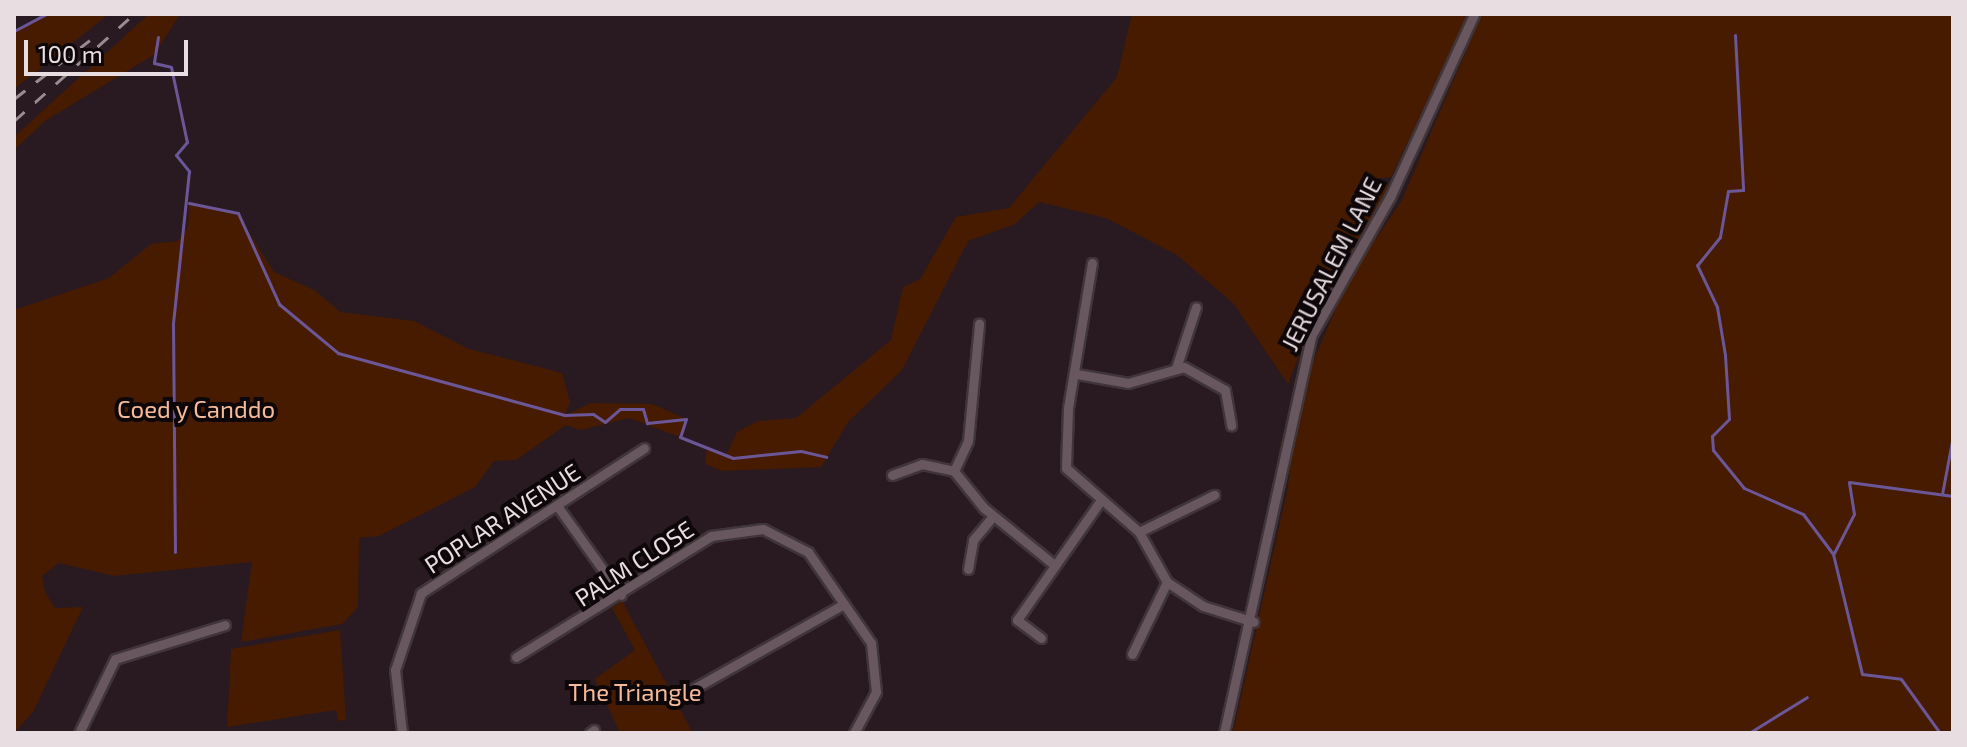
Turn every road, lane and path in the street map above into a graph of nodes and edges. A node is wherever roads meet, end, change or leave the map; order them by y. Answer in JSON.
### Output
{"nodes":[{"id":1,"x":1474,"y":14,"type":"edge"},
{"id":2,"x":1092,"y":263,"type":"dead end"},
{"id":3,"x":1196,"y":307,"type":"dead end"},
{"id":4,"x":979,"y":324,"type":"dead end"},
{"id":5,"x":1176,"y":368,"type":"junction"},
{"id":6,"x":1077,"y":374,"type":"junction"},
{"id":7,"x":1231,"y":425,"type":"dead end"},
{"id":8,"x":644,"y":448,"type":"dead end"},
{"id":9,"x":954,"y":471,"type":"junction"},
{"id":10,"x":892,"y":475,"type":"dead end"},
{"id":11,"x":1214,"y":495,"type":"dead end"},
{"id":12,"x":1101,"y":500,"type":"junction"},
{"id":13,"x":558,"y":507,"type":"junction"},
{"id":14,"x":993,"y":516,"type":"junction"},
{"id":15,"x":1139,"y":532,"type":"junction"},
{"id":16,"x":1052,"y":563,"type":"junction"},
{"id":17,"x":968,"y":569,"type":"dead end"},
{"id":18,"x":1167,"y":582,"type":"junction"},
{"id":19,"x":621,"y":595,"type":"junction"},
{"id":20,"x":844,"y":604,"type":"junction"},
{"id":21,"x":1254,"y":622,"type":"junction"},
{"id":22,"x":225,"y":625,"type":"dead end"},
{"id":23,"x":1041,"y":638,"type":"dead end"},
{"id":24,"x":1132,"y":654,"type":"dead end"},
{"id":25,"x":516,"y":657,"type":"dead end"},
{"id":26,"x":693,"y":689,"type":"dead end"},
{"id":27,"x":80,"y":733,"type":"edge"},
{"id":28,"x":402,"y":733,"type":"edge"},
{"id":29,"x":854,"y":733,"type":"edge"},
{"id":30,"x":1224,"y":733,"type":"edge"}],
"edges":[{"from":1,"to":21,"type":"street","name":"JERUSALEM LANE"},
{"from":2,"to":6,"type":"street"},
{"from":3,"to":5,"type":"street"},
{"from":4,"to":9,"type":"street"},
{"from":5,"to":6,"type":"street"},
{"from":5,"to":7,"type":"street"},
{"from":6,"to":12,"type":"street"},
{"from":8,"to":13,"type":"street","name":"POPLAR AVENUE"},
{"from":9,"to":10,"type":"street"},
{"from":9,"to":14,"type":"street"},
{"from":11,"to":15,"type":"street"},
{"from":12,"to":15,"type":"street"},
{"from":12,"to":16,"type":"street"},
{"from":13,"to":19,"type":"street"},
{"from":13,"to":28,"type":"street","name":"POPLAR AVENUE"},
{"from":14,"to":16,"type":"street"},
{"from":14,"to":17,"type":"street"},
{"from":15,"to":18,"type":"street"},
{"from":16,"to":23,"type":"street"},
{"from":18,"to":21,"type":"street"},
{"from":18,"to":24,"type":"street"},
{"from":19,"to":20,"type":"street","name":"PALM CLOSE"},
{"from":19,"to":25,"type":"street","name":"PALM CLOSE"},
{"from":20,"to":26,"type":"street"},
{"from":20,"to":29,"type":"street","name":"PALM CLOSE"},
{"from":21,"to":30,"type":"street","name":"JERUSALEM LANE"},
{"from":22,"to":27,"type":"street"}]}
